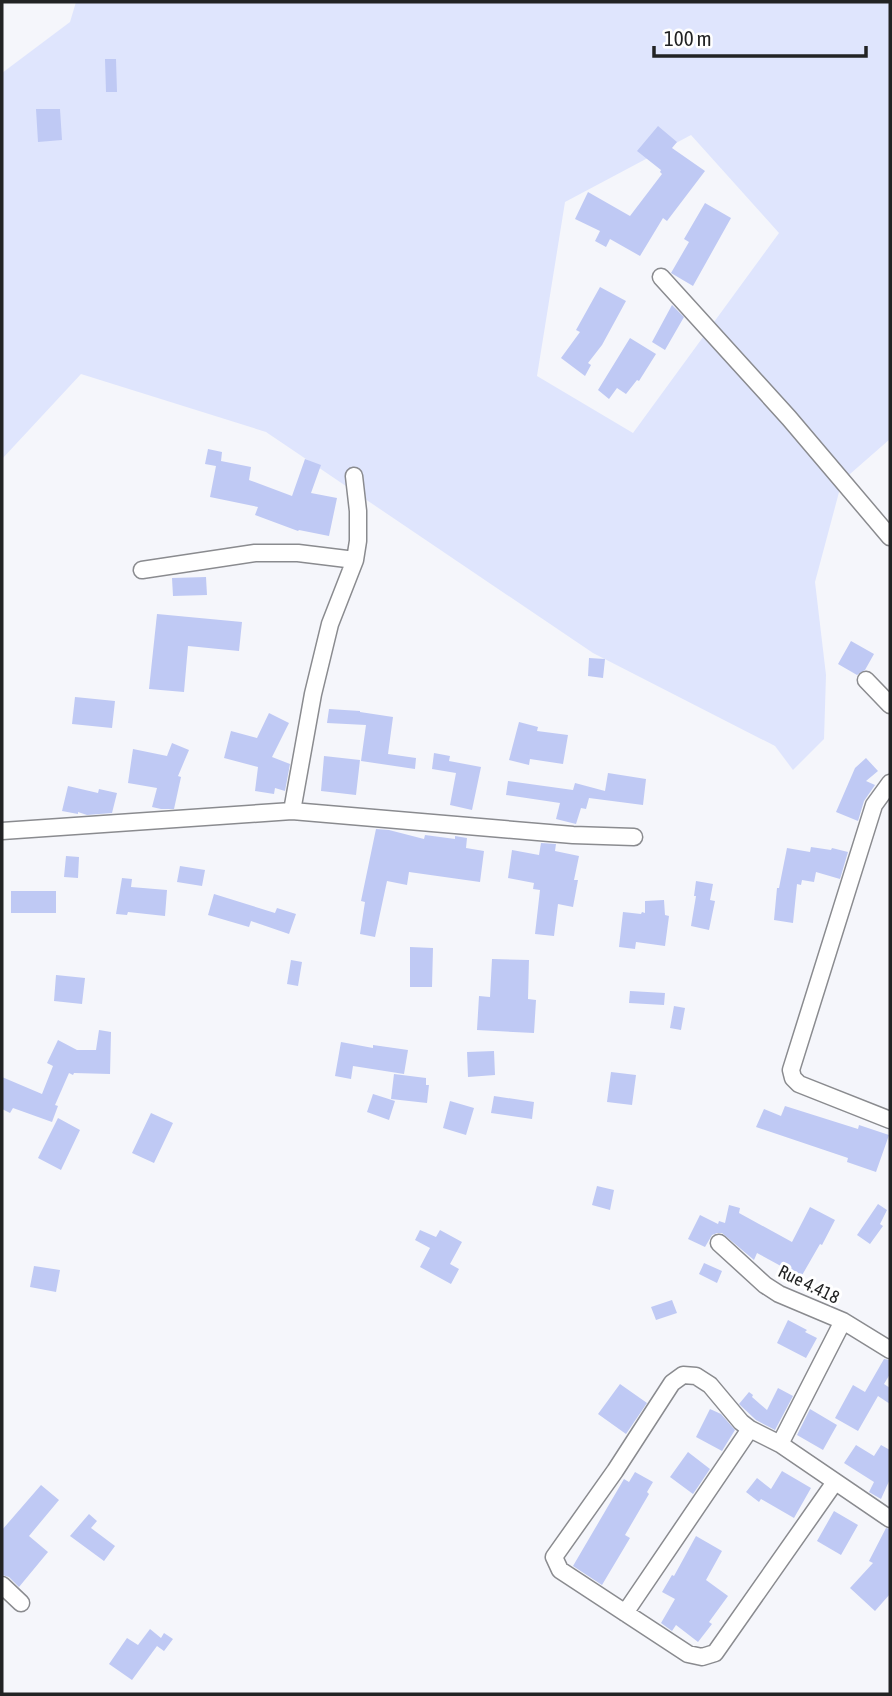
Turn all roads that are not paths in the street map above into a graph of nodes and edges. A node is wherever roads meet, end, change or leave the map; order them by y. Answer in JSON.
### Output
{"nodes":[{"id":1,"x":661,"y":277,"type":"dead end"},
{"id":2,"x":354,"y":476,"type":"dead end"},
{"id":3,"x":890,"y":537,"type":"edge"},
{"id":4,"x":355,"y":560,"type":"junction"},
{"id":5,"x":142,"y":570,"type":"dead end"},
{"id":6,"x":866,"y":680,"type":"dead end"},
{"id":7,"x":890,"y":705,"type":"edge"},
{"id":8,"x":890,"y":783,"type":"edge"},
{"id":9,"x":292,"y":811,"type":"junction"},
{"id":10,"x":2,"y":831,"type":"edge"},
{"id":11,"x":634,"y":837,"type":"dead end"},
{"id":12,"x":890,"y":1120,"type":"edge"},
{"id":13,"x":719,"y":1243,"type":"dead end"},
{"id":14,"x":843,"y":1321,"type":"junction"},
{"id":15,"x":890,"y":1350,"type":"edge"},
{"id":16,"x":750,"y":1429,"type":"junction"},
{"id":17,"x":780,"y":1444,"type":"junction"},
{"id":18,"x":835,"y":1482,"type":"junction"},
{"id":19,"x":890,"y":1519,"type":"edge"},
{"id":20,"x":2,"y":1585,"type":"edge"},
{"id":21,"x":21,"y":1603,"type":"dead end"},
{"id":22,"x":625,"y":1613,"type":"junction"}],
"edges":[{"from":1,"to":3,"type":"street"},
{"from":2,"to":4,"type":"street"},
{"from":4,"to":5,"type":"street"},
{"from":4,"to":9,"type":"street"},
{"from":6,"to":7,"type":"street"},
{"from":8,"to":12,"type":"street"},
{"from":9,"to":10,"type":"street"},
{"from":9,"to":11,"type":"street"},
{"from":13,"to":14,"type":"street","name":"Rue 4.418"},
{"from":14,"to":15,"type":"street","name":"Rue 4.418"},
{"from":14,"to":17,"type":"street"},
{"from":16,"to":17,"type":"street"},
{"from":16,"to":22,"type":"street"},
{"from":16,"to":22,"type":"street"},
{"from":17,"to":18,"type":"street"},
{"from":18,"to":19,"type":"street"},
{"from":18,"to":22,"type":"street"},
{"from":20,"to":21,"type":"street"}]}
